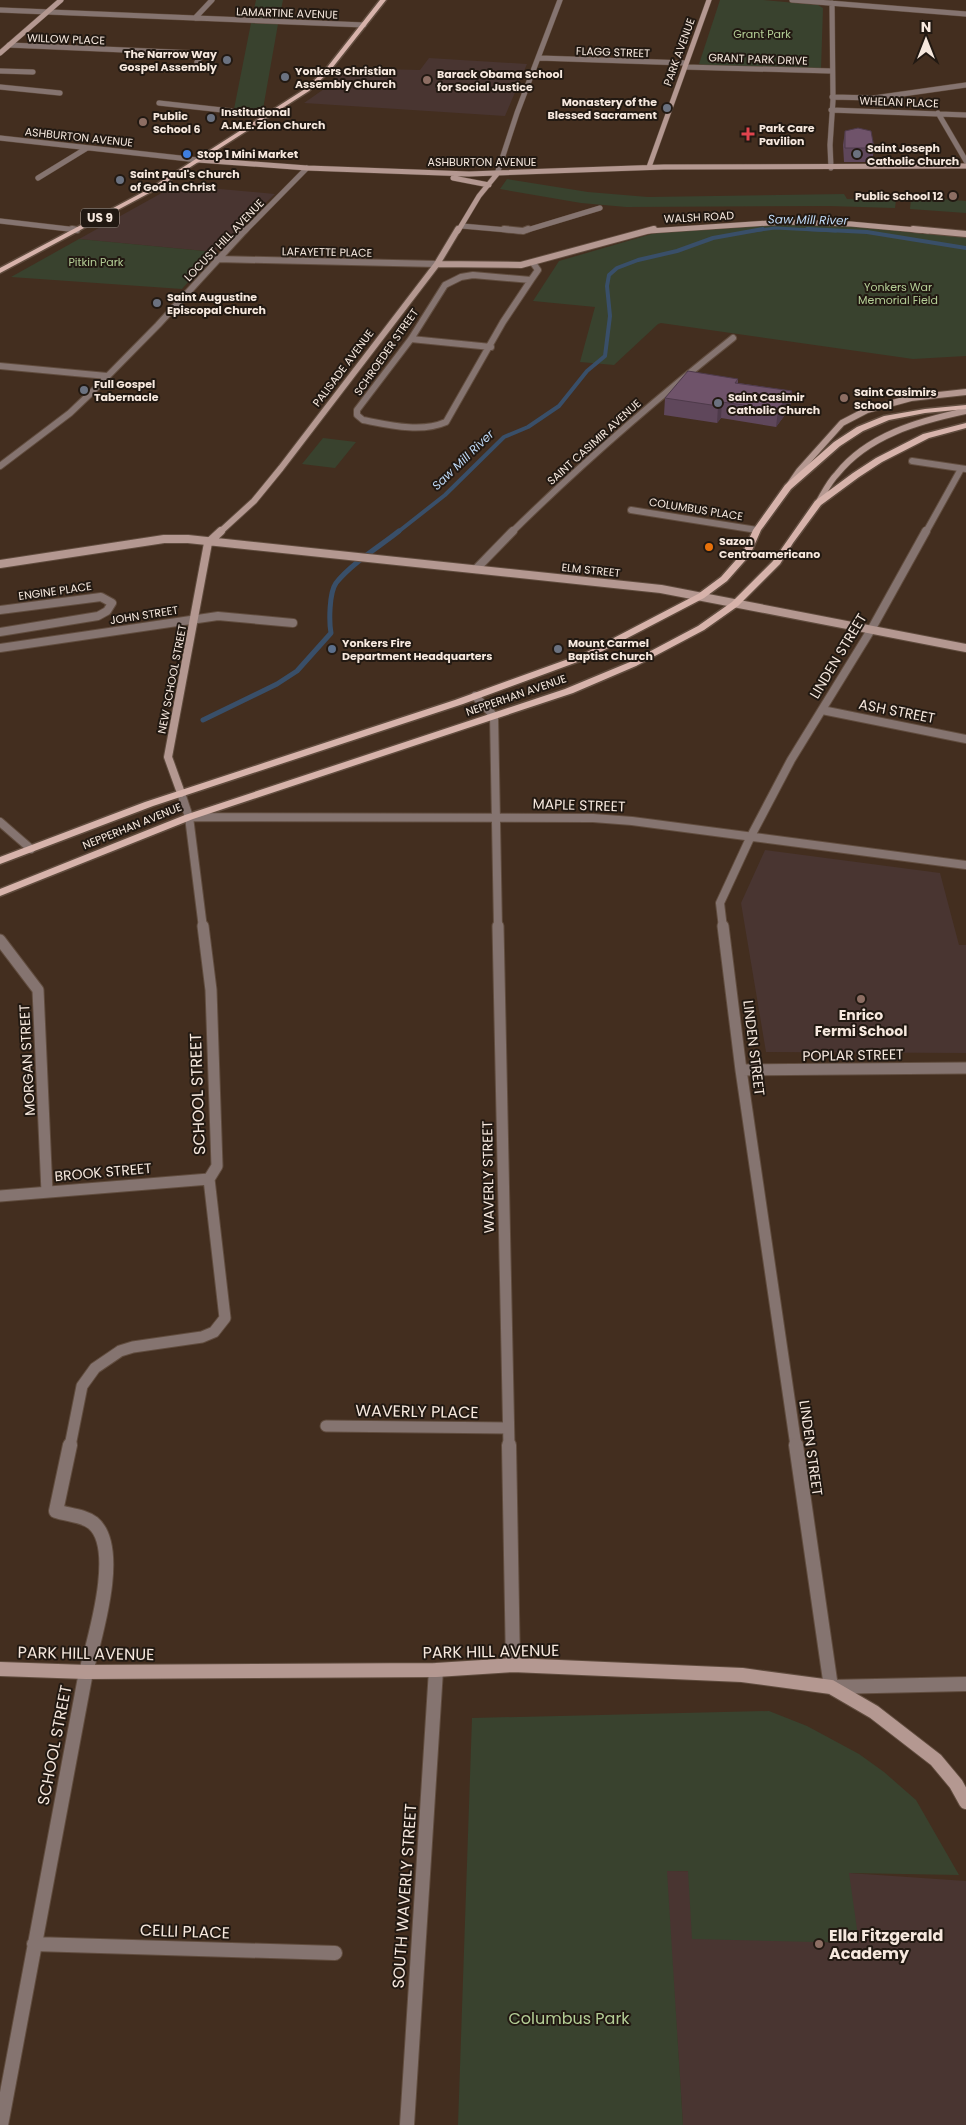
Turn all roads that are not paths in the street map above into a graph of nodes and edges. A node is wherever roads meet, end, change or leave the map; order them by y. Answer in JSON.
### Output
{"nodes":[{"id":1,"x":60,"y":0,"type":"edge"},
{"id":2,"x":212,"y":0,"type":"edge"},
{"id":3,"x":383,"y":0,"type":"edge"},
{"id":4,"x":560,"y":0,"type":"edge"},
{"id":5,"x":709,"y":0,"type":"edge"},
{"id":6,"x":792,"y":0,"type":"edge"},
{"id":7,"x":832,"y":3,"type":"junction"},
{"id":8,"x":0,"y":10,"type":"edge"},
{"id":9,"x":46,"y":12,"type":"junction"},
{"id":10,"x":966,"y":14,"type":"edge"},
{"id":11,"x":195,"y":18,"type":"junction"},
{"id":12,"x":364,"y":25,"type":"junction"},
{"id":13,"x":9,"y":45,"type":"junction"},
{"id":14,"x":0,"y":53,"type":"edge"},
{"id":15,"x":539,"y":58,"type":"junction"},
{"id":16,"x":197,"y":62,"type":"dead end"},
{"id":17,"x":686,"y":65,"type":"junction"},
{"id":18,"x":0,"y":71,"type":"edge"},
{"id":19,"x":831,"y":71,"type":"junction"},
{"id":20,"x":33,"y":72,"type":"dead end"},
{"id":21,"x":966,"y":85,"type":"edge"},
{"id":22,"x":0,"y":87,"type":"edge"},
{"id":23,"x":60,"y":93,"type":"dead end"},
{"id":24,"x":832,"y":97,"type":"junction"},
{"id":25,"x":160,"y":104,"type":"dead end"},
{"id":26,"x":831,"y":110,"type":"junction"},
{"id":27,"x":938,"y":113,"type":"junction"},
{"id":28,"x":268,"y":115,"type":"junction"},
{"id":29,"x":966,"y":115,"type":"edge"},
{"id":30,"x":0,"y":138,"type":"edge"},
{"id":31,"x":88,"y":148,"type":"junction"},
{"id":32,"x":198,"y":160,"type":"junction"},
{"id":33,"x":966,"y":161,"type":"edge"},
{"id":34,"x":966,"y":166,"type":"edge"},
{"id":35,"x":649,"y":167,"type":"junction"},
{"id":36,"x":307,"y":168,"type":"junction"},
{"id":37,"x":831,"y":168,"type":"junction"},
{"id":38,"x":422,"y":173,"type":"junction"},
{"id":39,"x":496,"y":174,"type":"junction"},
{"id":40,"x":38,"y":178,"type":"dead end"},
{"id":41,"x":489,"y":185,"type":"junction"},
{"id":42,"x":600,"y":208,"type":"dead end"},
{"id":43,"x":0,"y":221,"type":"edge"},
{"id":44,"x":462,"y":226,"type":"junction"},
{"id":45,"x":77,"y":230,"type":"junction"},
{"id":46,"x":966,"y":234,"type":"edge"},
{"id":47,"x":217,"y":259,"type":"junction"},
{"id":48,"x":533,"y":263,"type":"junction"},
{"id":49,"x":437,"y":264,"type":"junction"},
{"id":50,"x":0,"y":271,"type":"edge"},
{"id":51,"x":533,"y":280,"type":"junction"},
{"id":52,"x":733,"y":338,"type":"dead end"},
{"id":53,"x":411,"y":339,"type":"junction"},
{"id":54,"x":491,"y":346,"type":"junction"},
{"id":55,"x":0,"y":366,"type":"edge"},
{"id":56,"x":107,"y":376,"type":"junction"},
{"id":57,"x":966,"y":392,"type":"edge"},
{"id":58,"x":966,"y":409,"type":"edge"},
{"id":59,"x":966,"y":425,"type":"edge"},
{"id":60,"x":0,"y":454,"type":"edge"},
{"id":61,"x":13,"y":456,"type":"junction"},
{"id":62,"x":912,"y":462,"type":"dead end"},
{"id":63,"x":0,"y":466,"type":"edge"},
{"id":64,"x":964,"y":469,"type":"edge"},
{"id":65,"x":788,"y":487,"type":"junction"},
{"id":66,"x":818,"y":503,"type":"junction"},
{"id":67,"x":631,"y":510,"type":"dead end"},
{"id":68,"x":757,"y":530,"type":"junction"},
{"id":69,"x":208,"y":543,"type":"junction"},
{"id":70,"x":0,"y":564,"type":"edge"},
{"id":71,"x":476,"y":569,"type":"junction"},
{"id":72,"x":701,"y":596,"type":"junction"},
{"id":73,"x":735,"y":604,"type":"junction"},
{"id":74,"x":0,"y":610,"type":"edge"},
{"id":75,"x":195,"y":618,"type":"junction"},
{"id":76,"x":293,"y":623,"type":"dead end"},
{"id":77,"x":872,"y":630,"type":"junction"},
{"id":78,"x":0,"y":632,"type":"edge"},
{"id":79,"x":0,"y":648,"type":"edge"},
{"id":80,"x":966,"y":648,"type":"edge"},
{"id":81,"x":475,"y":696,"type":"junction"},
{"id":82,"x":822,"y":710,"type":"junction"},
{"id":83,"x":494,"y":716,"type":"junction"},
{"id":84,"x":966,"y":739,"type":"edge"},
{"id":85,"x":181,"y":793,"type":"junction"},
{"id":86,"x":189,"y":817,"type":"junction"},
{"id":87,"x":496,"y":817,"type":"junction"},
{"id":88,"x":0,"y":822,"type":"edge"},
{"id":89,"x":751,"y":836,"type":"junction"},
{"id":90,"x":31,"y":849,"type":"junction"},
{"id":91,"x":0,"y":861,"type":"edge"},
{"id":92,"x":966,"y":866,"type":"edge"},
{"id":93,"x":0,"y":893,"type":"edge"},
{"id":94,"x":0,"y":940,"type":"edge"},
{"id":95,"x":966,"y":1068,"type":"edge"},
{"id":96,"x":741,"y":1070,"type":"junction"},
{"id":97,"x":209,"y":1178,"type":"junction"},
{"id":98,"x":47,"y":1192,"type":"junction"},
{"id":99,"x":0,"y":1196,"type":"edge"},
{"id":100,"x":326,"y":1426,"type":"dead end"},
{"id":101,"x":508,"y":1428,"type":"junction"},
{"id":102,"x":513,"y":1665,"type":"junction"},
{"id":103,"x":0,"y":1669,"type":"edge"},
{"id":104,"x":436,"y":1670,"type":"junction"},
{"id":105,"x":86,"y":1672,"type":"junction"},
{"id":106,"x":966,"y":1684,"type":"edge"},
{"id":107,"x":831,"y":1688,"type":"junction"},
{"id":108,"x":966,"y":1802,"type":"edge"},
{"id":109,"x":34,"y":1944,"type":"junction"},
{"id":110,"x":335,"y":1953,"type":"dead end"},
{"id":111,"x":1,"y":2125,"type":"edge"},
{"id":112,"x":407,"y":2125,"type":"edge"}],
"edges":[{"from":1,"to":9,"type":"street"},
{"from":2,"to":11,"type":"street"},
{"from":3,"to":12,"type":"main road","number":"US 9"},
{"from":4,"to":15,"type":"street","name":"PALISADE AVENUE"},
{"from":5,"to":17,"type":"street","name":"PARK AVENUE"},
{"from":6,"to":7,"type":"street"},
{"from":7,"to":10,"type":"street"},
{"from":7,"to":19,"type":"street"},
{"from":8,"to":9,"type":"street","name":"LAMARTINE AVENUE"},
{"from":9,"to":11,"type":"street","name":"LAMARTINE AVENUE"},
{"from":9,"to":13,"type":"street"},
{"from":11,"to":12,"type":"street","name":"LAMARTINE AVENUE"},
{"from":12,"to":28,"type":"main road","number":"US 9"},
{"from":13,"to":14,"type":"street"},
{"from":13,"to":16,"type":"street","name":"WILLOW PLACE"},
{"from":15,"to":17,"type":"street","name":"FLAGG STREET"},
{"from":15,"to":39,"type":"street","name":"PALISADE AVENUE"},
{"from":17,"to":19,"type":"street","name":"GRANT PARK DRIVE"},
{"from":17,"to":35,"type":"street","name":"PARK AVENUE"},
{"from":18,"to":20,"type":"street"},
{"from":19,"to":24,"type":"street"},
{"from":21,"to":24,"type":"street"},
{"from":22,"to":23,"type":"street"},
{"from":24,"to":26,"type":"street"},
{"from":25,"to":28,"type":"street"},
{"from":26,"to":27,"type":"street","name":"WHELAN PLACE"},
{"from":26,"to":37,"type":"street"},
{"from":27,"to":29,"type":"street","name":"WHELAN PLACE"},
{"from":27,"to":33,"type":"street"},
{"from":28,"to":32,"type":"main road","number":"US 9"},
{"from":30,"to":31,"type":"street","name":"ASHBURTON AVENUE"},
{"from":31,"to":32,"type":"street","name":"ASHBURTON AVENUE"},
{"from":31,"to":40,"type":"street"},
{"from":32,"to":36,"type":"street","name":"ASHBURTON AVENUE"},
{"from":32,"to":45,"type":"main road","number":"US 9"},
{"from":34,"to":37,"type":"street","name":"ASHBURTON AVENUE"},
{"from":35,"to":37,"type":"street","name":"ASHBURTON AVENUE"},
{"from":35,"to":39,"type":"street","name":"ASHBURTON AVENUE"},
{"from":36,"to":38,"type":"street","name":"ASHBURTON AVENUE"},
{"from":36,"to":47,"type":"street","name":"LOCUST HILL AVENUE"},
{"from":38,"to":39,"type":"street","name":"ASHBURTON AVENUE"},
{"from":38,"to":41,"type":"street"},
{"from":39,"to":41,"type":"street","name":"PALISADE AVENUE"},
{"from":41,"to":44,"type":"street","name":"PALISADE AVENUE"},
{"from":42,"to":44,"type":"street"},
{"from":43,"to":45,"type":"street"},
{"from":44,"to":49,"type":"street","name":"PALISADE AVENUE"},
{"from":45,"to":50,"type":"main road","number":"US 9"},
{"from":46,"to":48,"type":"street","name":"WALSH ROAD"},
{"from":47,"to":49,"type":"street","name":"LAFAYETTE PLACE"},
{"from":47,"to":56,"type":"street","name":"LOCUST HILL AVENUE"},
{"from":48,"to":49,"type":"street","name":"WALSH ROAD"},
{"from":48,"to":51,"type":"street"},
{"from":49,"to":69,"type":"street","name":"PALISADE AVENUE"},
{"from":51,"to":53,"type":"street","name":"SCHROEDER STREET"},
{"from":51,"to":54,"type":"street","name":"SCHROEDER STREET"},
{"from":52,"to":71,"type":"street","name":"SAINT CASIMIR AVENUE"},
{"from":53,"to":54,"type":"street"},
{"from":53,"to":54,"type":"street","name":"SCHROEDER STREET"},
{"from":55,"to":56,"type":"street"},
{"from":56,"to":61,"type":"street","name":"LOCUST HILL AVENUE"},
{"from":57,"to":65,"type":"street","name":"NEPPERHAN AVENUE"},
{"from":58,"to":65,"type":"main road"},
{"from":58,"to":66,"type":"street","name":"NEPPERHAN AVENUE"},
{"from":59,"to":66,"type":"main road"},
{"from":60,"to":61,"type":"street"},
{"from":61,"to":63,"type":"street","name":"LOCUST HILL AVENUE"},
{"from":62,"to":64,"type":"street"},
{"from":64,"to":77,"type":"street","name":"LINDEN STREET"},
{"from":65,"to":68,"type":"main road","name":"NEPPERHAN AVENUE"},
{"from":66,"to":73,"type":"main road","name":"NEPPERHAN AVENUE"},
{"from":67,"to":68,"type":"street","name":"COLUMBUS PLACE"},
{"from":68,"to":72,"type":"main road","name":"NEPPERHAN AVENUE"},
{"from":69,"to":70,"type":"street"},
{"from":69,"to":71,"type":"street","name":"ELM STREET"},
{"from":69,"to":75,"type":"street","name":"NEW SCHOOL STREET"},
{"from":71,"to":72,"type":"street","name":"ELM STREET"},
{"from":72,"to":73,"type":"street","name":"ELM STREET"},
{"from":72,"to":81,"type":"main road","name":"NEPPERHAN AVENUE"},
{"from":73,"to":77,"type":"street","name":"ELM STREET"},
{"from":73,"to":83,"type":"main road","name":"NEPPERHAN AVENUE"},
{"from":74,"to":78,"type":"street","name":"ENGINE PLACE"},
{"from":75,"to":76,"type":"street","name":"JOHN STREET"},
{"from":75,"to":79,"type":"street","name":"JOHN STREET"},
{"from":75,"to":85,"type":"street","name":"NEW SCHOOL STREET"},
{"from":77,"to":80,"type":"street","name":"ELM STREET"},
{"from":77,"to":82,"type":"street","name":"LINDEN STREET"},
{"from":81,"to":83,"type":"street"},
{"from":81,"to":85,"type":"main road","name":"NEPPERHAN AVENUE"},
{"from":82,"to":84,"type":"street","name":"ASH STREET"},
{"from":82,"to":89,"type":"street","name":"LINDEN STREET"},
{"from":83,"to":86,"type":"main road","name":"NEPPERHAN AVENUE"},
{"from":83,"to":87,"type":"street","name":"WAVERLY STREET"},
{"from":85,"to":86,"type":"street","name":"NEW SCHOOL STREET"},
{"from":85,"to":90,"type":"main road","name":"NEPPERHAN AVENUE"},
{"from":86,"to":87,"type":"street","name":"MAPLE STREET"},
{"from":86,"to":93,"type":"main road","name":"NEPPERHAN AVENUE"},
{"from":86,"to":97,"type":"street","name":"SCHOOL STREET"},
{"from":87,"to":89,"type":"street","name":"MAPLE STREET"},
{"from":87,"to":101,"type":"street","name":"WAVERLY STREET"},
{"from":88,"to":90,"type":"street"},
{"from":89,"to":92,"type":"street","name":"MAPLE STREET"},
{"from":89,"to":96,"type":"street","name":"LINDEN STREET"},
{"from":90,"to":91,"type":"main road","name":"NEPPERHAN AVENUE"},
{"from":94,"to":98,"type":"street","name":"MORGAN STREET"},
{"from":95,"to":96,"type":"street","name":"POPLAR STREET"},
{"from":96,"to":107,"type":"street","name":"LINDEN STREET"},
{"from":97,"to":98,"type":"street","name":"BROOK STREET"},
{"from":97,"to":105,"type":"street","name":"SCHOOL STREET"},
{"from":98,"to":99,"type":"street","name":"BROOK STREET"},
{"from":100,"to":101,"type":"street","name":"WAVERLY PLACE"},
{"from":101,"to":102,"type":"street","name":"WAVERLY STREET"},
{"from":102,"to":104,"type":"street","name":"PARK HILL AVENUE"},
{"from":102,"to":107,"type":"street","name":"PARK HILL AVENUE"},
{"from":103,"to":105,"type":"street","name":"PARK HILL AVENUE"},
{"from":104,"to":105,"type":"street","name":"PARK HILL AVENUE"},
{"from":104,"to":112,"type":"street","name":"SOUTH WAVERLY STREET"},
{"from":105,"to":109,"type":"street","name":"SCHOOL STREET"},
{"from":106,"to":107,"type":"street"},
{"from":107,"to":108,"type":"street","name":"PARK HILL AVENUE"},
{"from":109,"to":110,"type":"street","name":"CELLI PLACE"},
{"from":109,"to":111,"type":"street","name":"SCHOOL STREET"}]}
